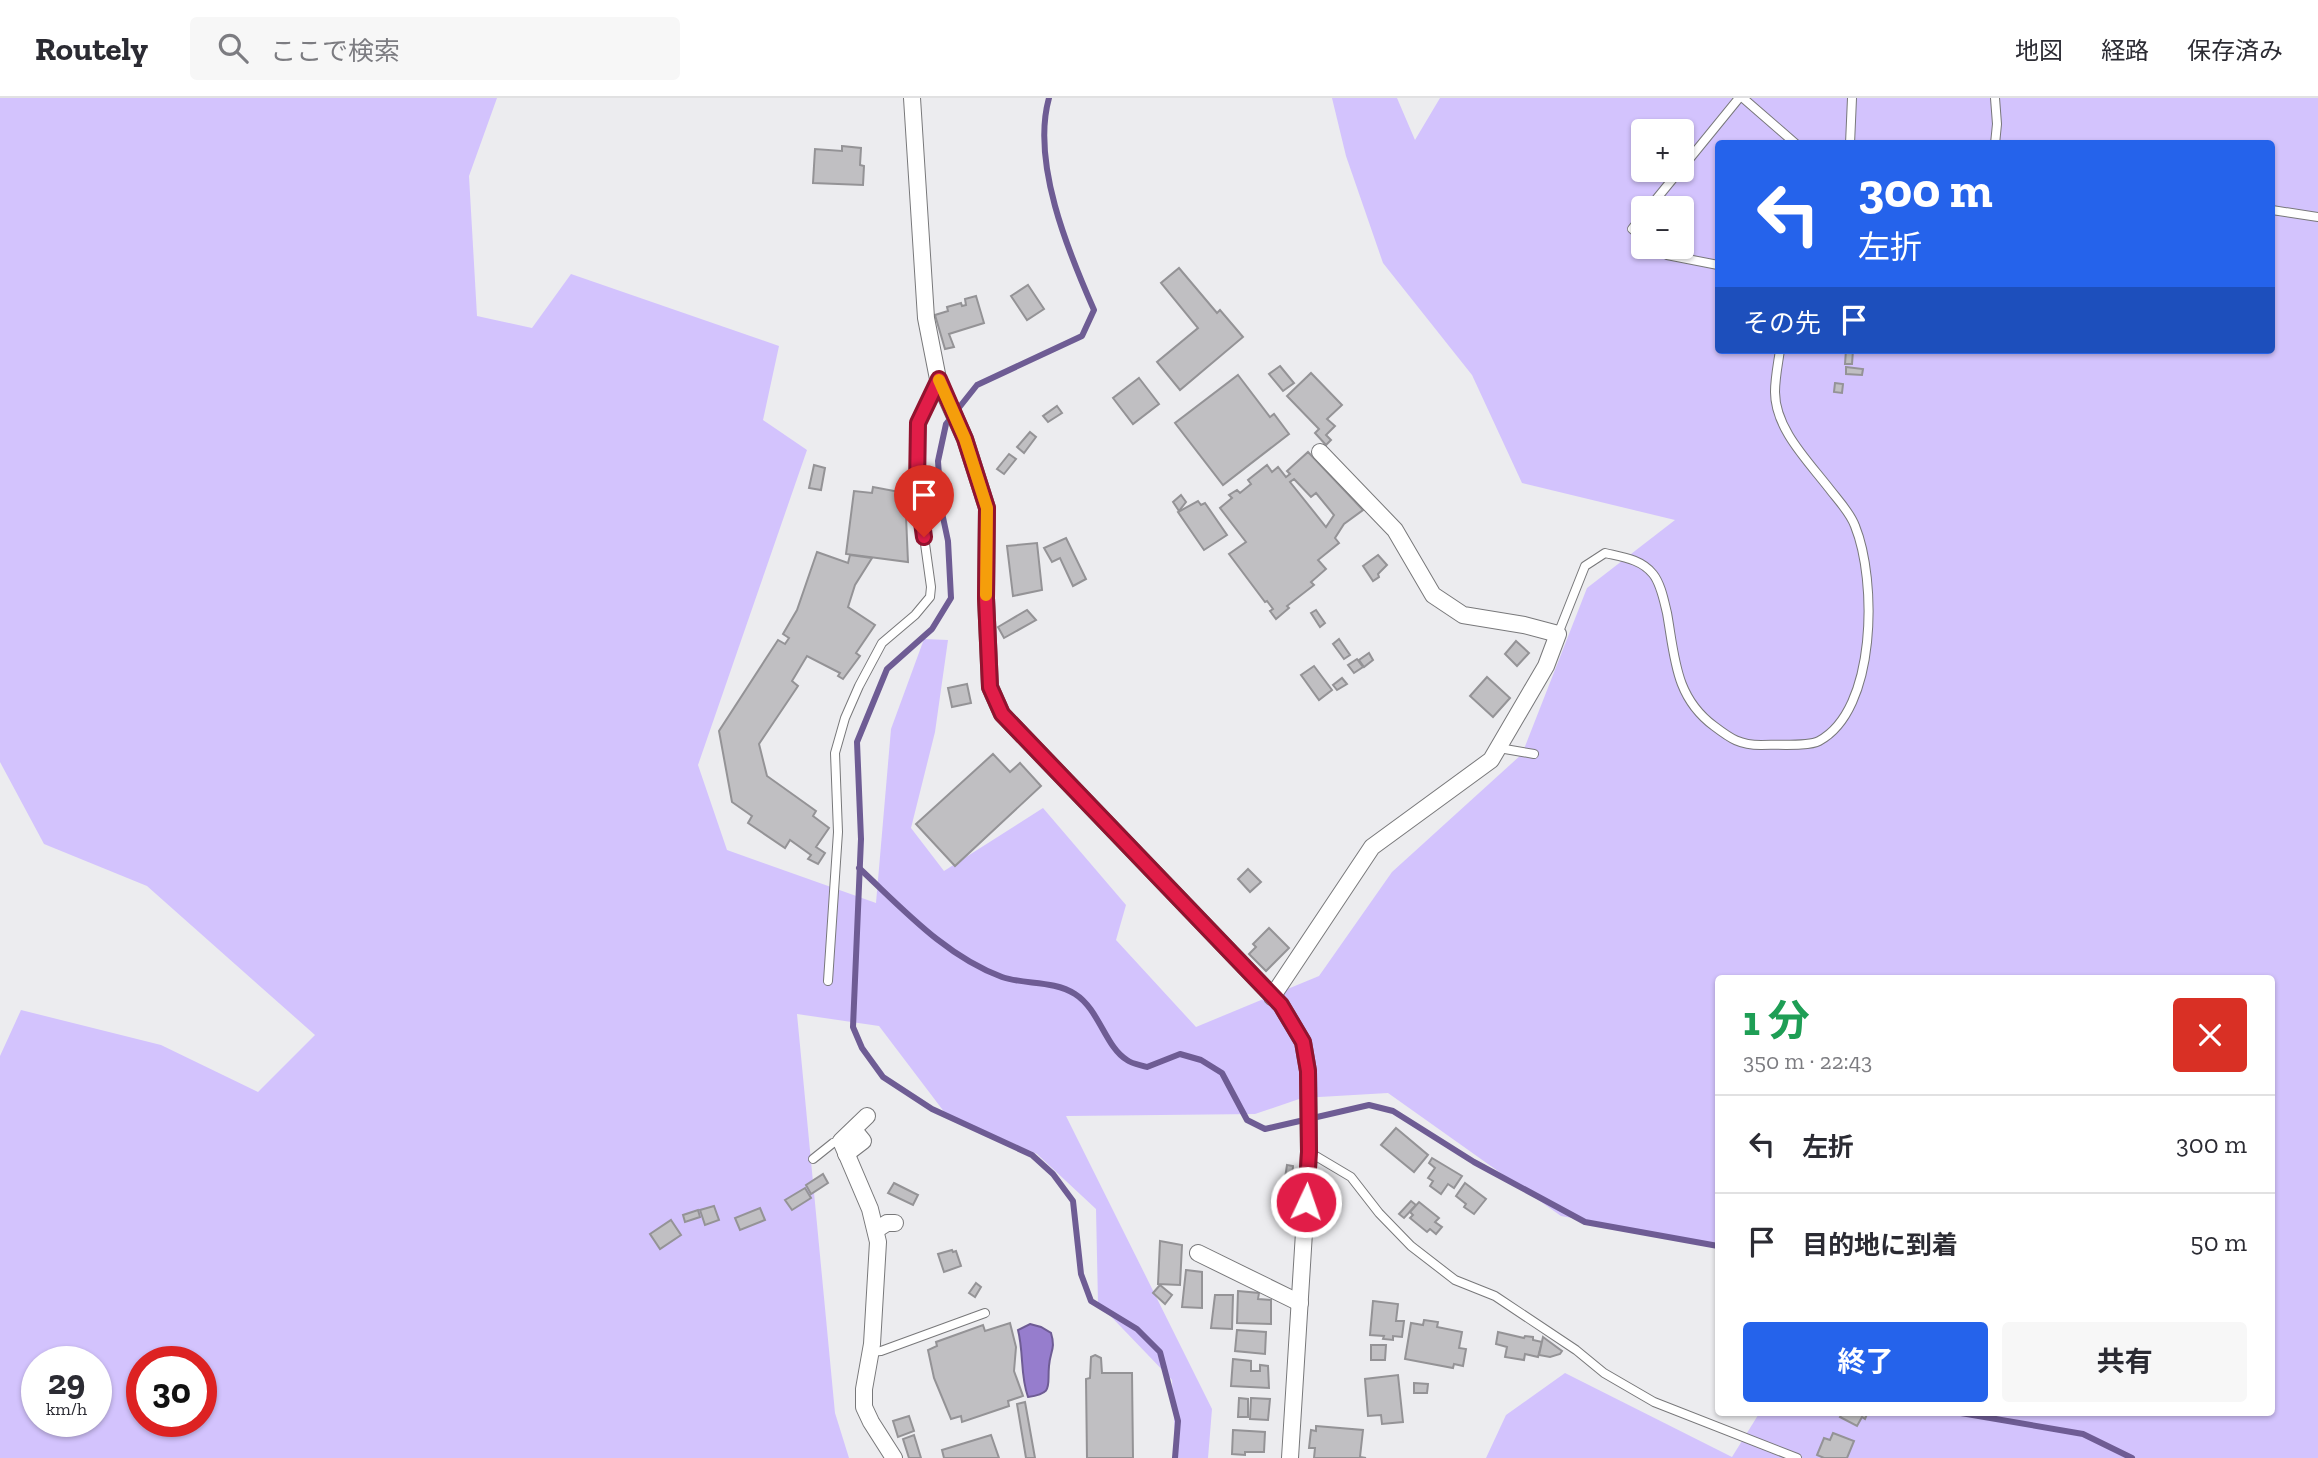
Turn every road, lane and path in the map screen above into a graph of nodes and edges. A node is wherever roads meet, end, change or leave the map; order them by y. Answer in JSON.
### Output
{"nodes":[{"id":1,"x":912,"y":98,"type":"edge"},
{"id":2,"x":1741,"y":98,"type":"edge"},
{"id":3,"x":1852,"y":98,"type":"edge"},
{"id":4,"x":1995,"y":98,"type":"edge"},
{"id":5,"x":1791,"y":140,"type":"edge"},
{"id":6,"x":1850,"y":140,"type":"edge"},
{"id":7,"x":1995,"y":140,"type":"edge"},
{"id":8,"x":1694,"y":154,"type":"edge"},
{"id":9,"x":1670,"y":182,"type":"edge"},
{"id":10,"x":1658,"y":196,"type":"edge"},
{"id":11,"x":2275,"y":210,"type":"edge"},
{"id":12,"x":2318,"y":216,"type":"edge"},
{"id":13,"x":1687,"y":259,"type":"edge"},
{"id":14,"x":1715,"y":264,"type":"edge"},
{"id":15,"x":1779,"y":354,"type":"edge"},
{"id":16,"x":939,"y":379,"type":"junction"},
{"id":17,"x":1320,"y":452,"type":"dead end"},
{"id":18,"x":1558,"y":634,"type":"junction"},
{"id":19,"x":1499,"y":748,"type":"junction"},
{"id":20,"x":1534,"y":754,"type":"dead end"},
{"id":21,"x":828,"y":981,"type":"dead end"},
{"id":22,"x":1272,"y":997,"type":"junction"},
{"id":23,"x":867,"y":1116,"type":"dead end"},
{"id":24,"x":1309,"y":1146,"type":"junction"},
{"id":25,"x":844,"y":1148,"type":"junction"},
{"id":26,"x":813,"y":1159,"type":"dead end"},
{"id":27,"x":895,"y":1223,"type":"dead end"},
{"id":28,"x":876,"y":1230,"type":"junction"},
{"id":29,"x":1198,"y":1253,"type":"dead end"},
{"id":30,"x":1300,"y":1303,"type":"junction"},
{"id":31,"x":985,"y":1313,"type":"dead end"},
{"id":32,"x":870,"y":1352,"type":"junction"},
{"id":33,"x":894,"y":1458,"type":"edge"},
{"id":34,"x":1290,"y":1458,"type":"edge"},
{"id":35,"x":1797,"y":1458,"type":"edge"}],
"edges":[{"from":1,"to":16,"type":"street"},
{"from":2,"to":5,"type":"lane"},
{"from":2,"to":8,"type":"lane"},
{"from":3,"to":6,"type":"lane"},
{"from":4,"to":7,"type":"lane"},
{"from":9,"to":10,"type":"lane"},
{"from":11,"to":12,"type":"lane"},
{"from":13,"to":14,"type":"lane"},
{"from":15,"to":18,"type":"lane"},
{"from":16,"to":21,"type":"lane"},
{"from":16,"to":22,"type":"street"},
{"from":17,"to":18,"type":"street"},
{"from":18,"to":19,"type":"street"},
{"from":19,"to":20,"type":"lane"},
{"from":19,"to":22,"type":"street"},
{"from":22,"to":24,"type":"street"},
{"from":23,"to":25,"type":"street"},
{"from":24,"to":30,"type":"street"},
{"from":24,"to":35,"type":"lane"},
{"from":25,"to":26,"type":"lane"},
{"from":25,"to":28,"type":"street"},
{"from":27,"to":28,"type":"street"},
{"from":28,"to":32,"type":"street"},
{"from":29,"to":30,"type":"street"},
{"from":30,"to":34,"type":"street"},
{"from":31,"to":32,"type":"lane"},
{"from":32,"to":33,"type":"street"}]}
